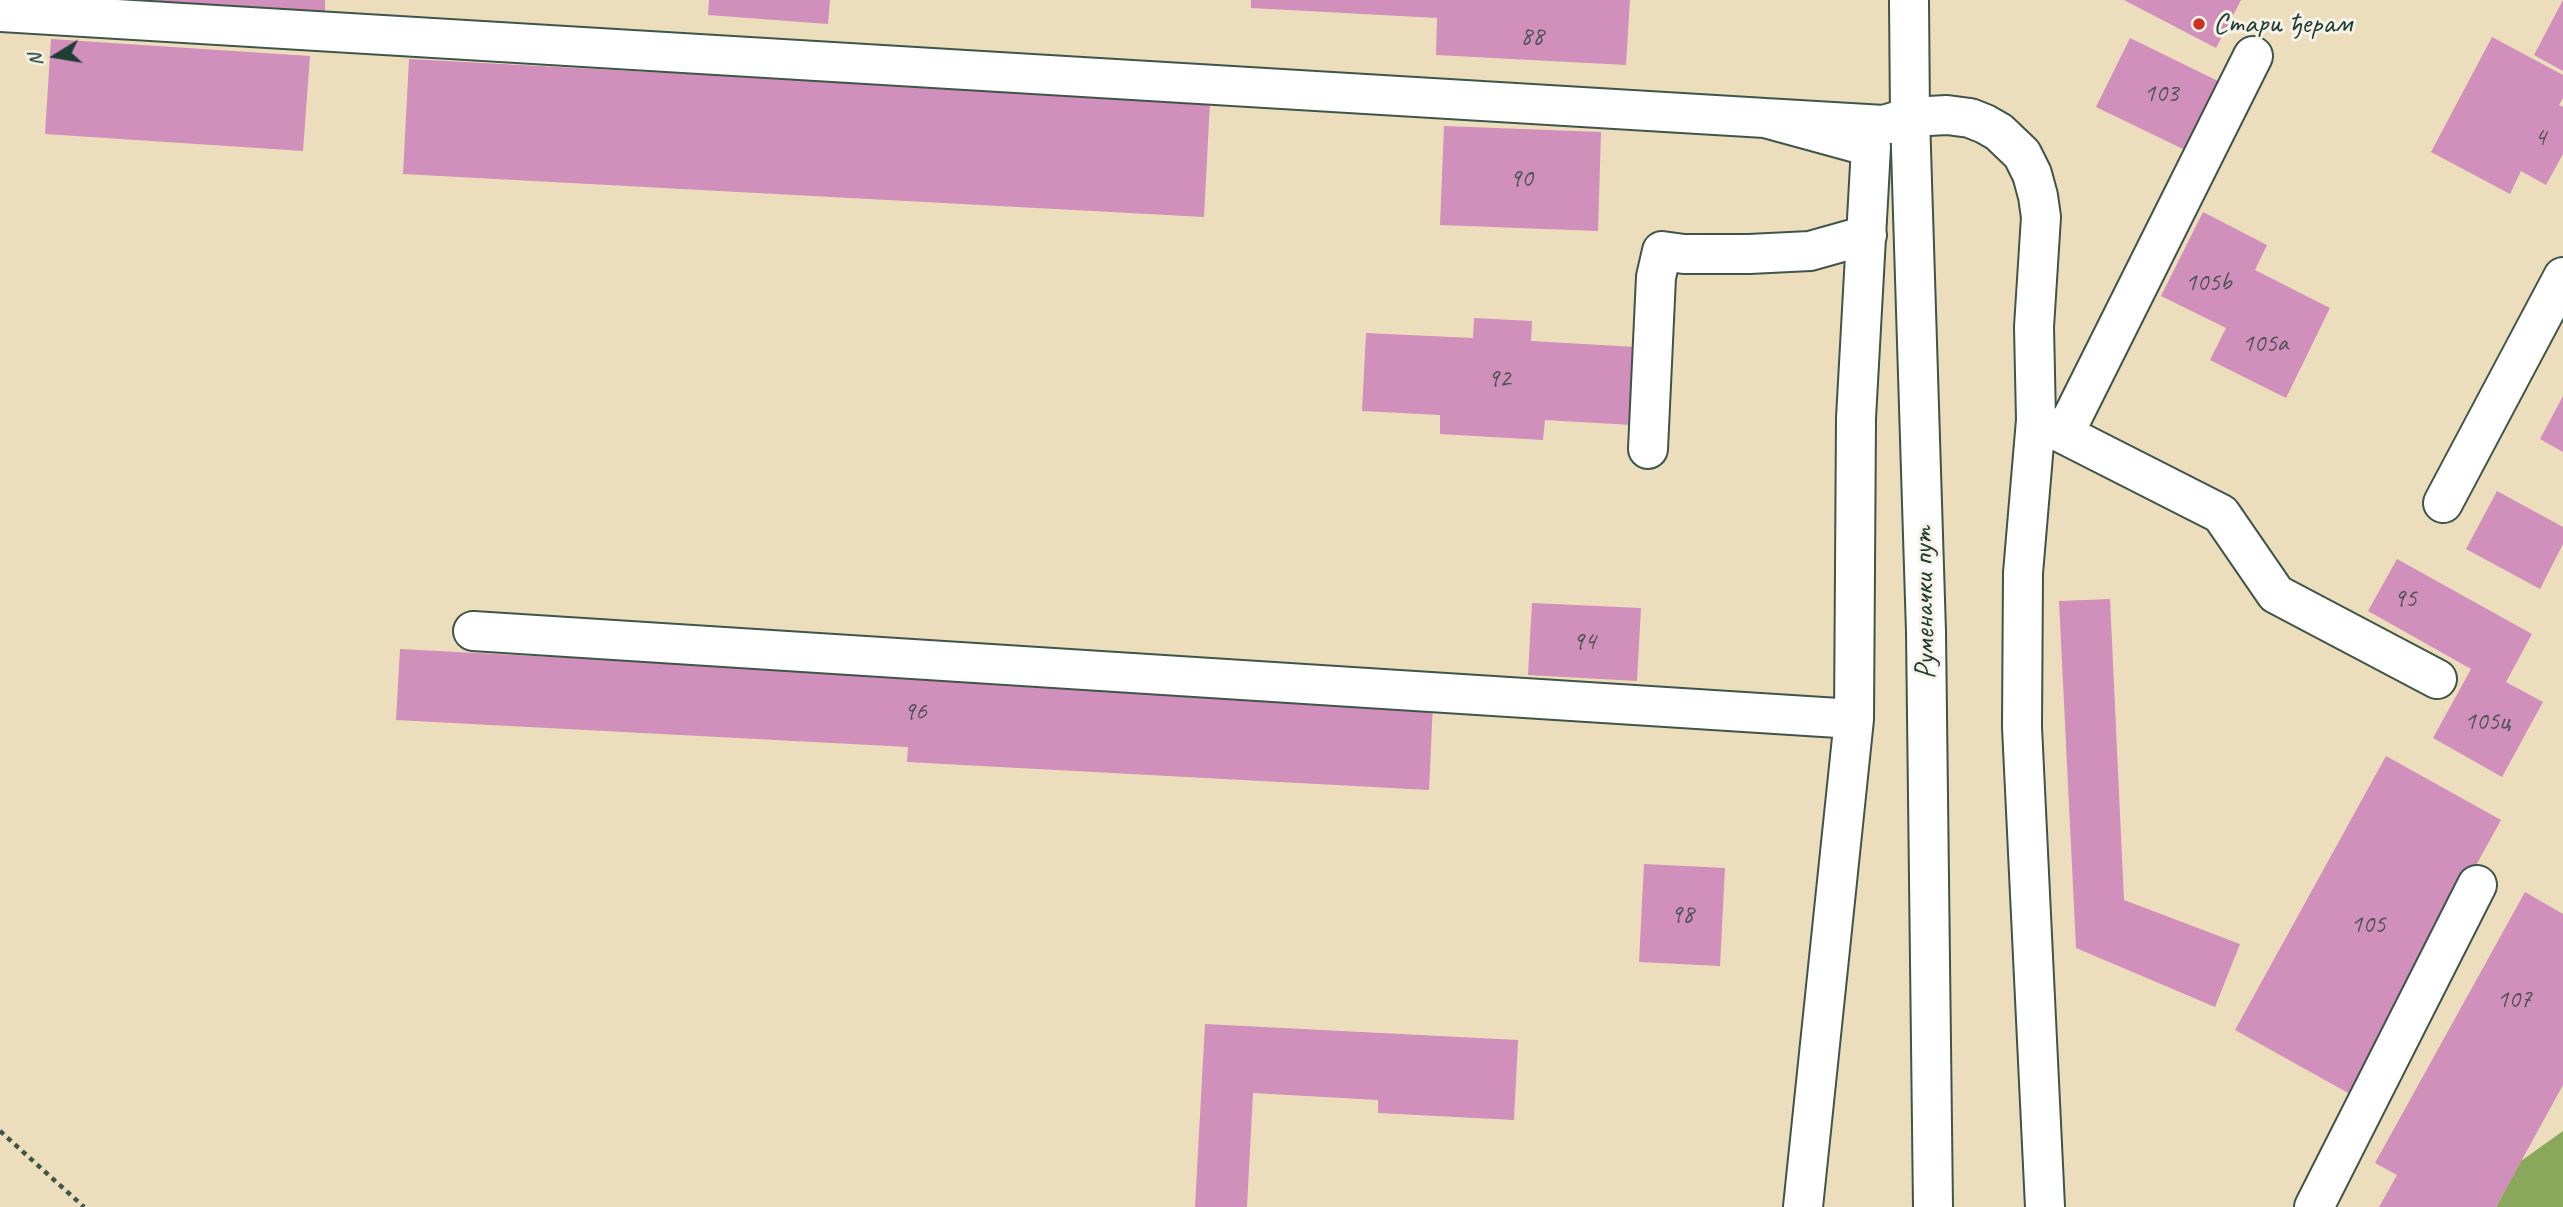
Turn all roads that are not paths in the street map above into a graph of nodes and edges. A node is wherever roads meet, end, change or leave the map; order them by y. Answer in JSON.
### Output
{"nodes":[{"id":1,"x":1909,"y":0,"type":"edge"},
{"id":2,"x":0,"y":12,"type":"edge"},
{"id":3,"x":2253,"y":56,"type":"dead end"},
{"id":4,"x":1910,"y":117,"type":"junction"},
{"id":5,"x":1765,"y":118,"type":"junction"},
{"id":6,"x":1867,"y":235,"type":"junction"},
{"id":7,"x":2563,"y":277,"type":"edge"},
{"id":8,"x":2050,"y":427,"type":"junction"},
{"id":9,"x":1648,"y":449,"type":"dead end"},
{"id":10,"x":2443,"y":503,"type":"dead end"},
{"id":11,"x":472,"y":631,"type":"dead end"},
{"id":12,"x":2437,"y":680,"type":"dead end"},
{"id":13,"x":1854,"y":719,"type":"junction"},
{"id":14,"x":2477,"y":885,"type":"dead end"},
{"id":15,"x":1803,"y":1207,"type":"edge"},
{"id":16,"x":1933,"y":1207,"type":"edge"},
{"id":17,"x":2045,"y":1207,"type":"edge"},
{"id":18,"x":2314,"y":1207,"type":"edge"}],
"edges":[{"from":1,"to":4,"type":"street","name":"Руменачки пут"},
{"from":2,"to":5,"type":"street"},
{"from":3,"to":8,"type":"street"},
{"from":4,"to":5,"type":"street"},
{"from":4,"to":8,"type":"street"},
{"from":4,"to":16,"type":"street","name":"Руменачки пут"},
{"from":5,"to":6,"type":"street"},
{"from":6,"to":9,"type":"street"},
{"from":6,"to":13,"type":"street"},
{"from":7,"to":10,"type":"street"},
{"from":8,"to":12,"type":"street"},
{"from":8,"to":17,"type":"street"},
{"from":11,"to":13,"type":"street"},
{"from":13,"to":15,"type":"street"},
{"from":14,"to":18,"type":"street"}]}
